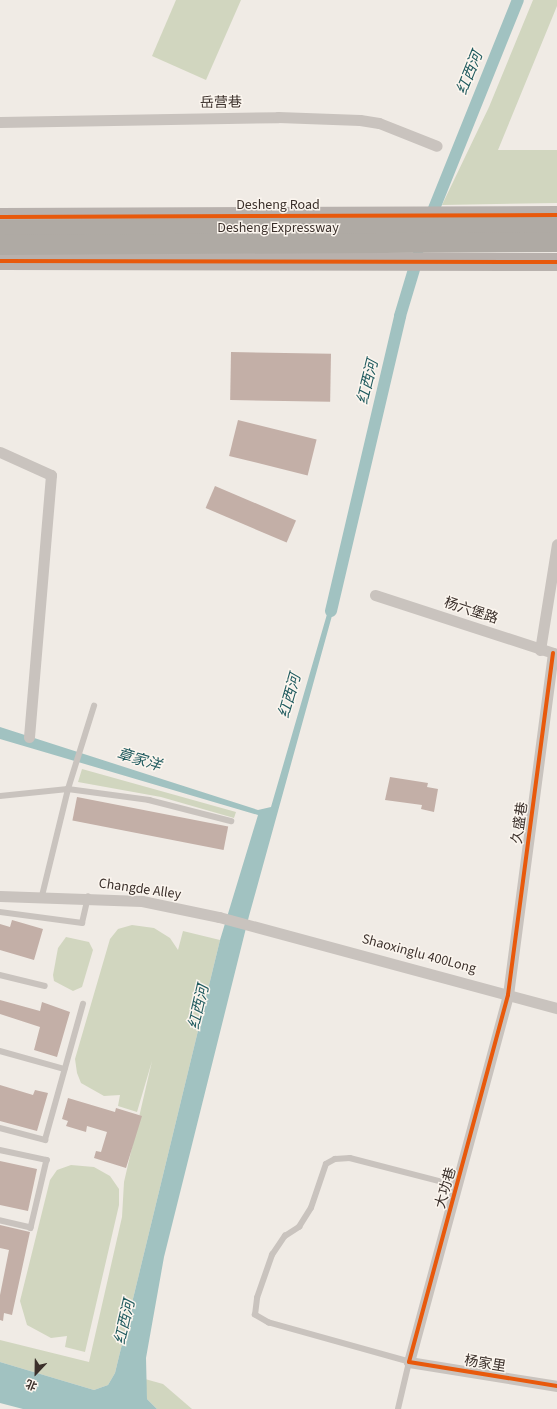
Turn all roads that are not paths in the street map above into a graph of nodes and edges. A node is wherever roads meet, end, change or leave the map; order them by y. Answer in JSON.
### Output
{"nodes":[{"id":1,"x":0,"y":122,"type":"edge"},
{"id":2,"x":437,"y":146,"type":"dead end"},
{"id":3,"x":557,"y":216,"type":"edge"},
{"id":4,"x":0,"y":217,"type":"edge"},
{"id":5,"x":557,"y":226,"type":"edge"},
{"id":6,"x":0,"y":230,"type":"edge"},
{"id":7,"x":557,"y":242,"type":"edge"},
{"id":8,"x":0,"y":245,"type":"edge"},
{"id":9,"x":0,"y":261,"type":"edge"},
{"id":10,"x":557,"y":262,"type":"edge"},
{"id":11,"x":0,"y":452,"type":"edge"},
{"id":12,"x":557,"y":544,"type":"edge"},
{"id":13,"x":375,"y":595,"type":"dead end"},
{"id":14,"x":540,"y":650,"type":"junction"},
{"id":15,"x":555,"y":653,"type":"edge"},
{"id":16,"x":94,"y":706,"type":"dead end"},
{"id":17,"x":29,"y":737,"type":"dead end"},
{"id":18,"x":68,"y":789,"type":"junction"},
{"id":19,"x":0,"y":796,"type":"edge"},
{"id":20,"x":231,"y":821,"type":"dead end"},
{"id":21,"x":0,"y":896,"type":"edge"},
{"id":22,"x":42,"y":896,"type":"junction"},
{"id":23,"x":88,"y":897,"type":"junction"},
{"id":24,"x":0,"y":912,"type":"edge"},
{"id":25,"x":273,"y":932,"type":"joint"},
{"id":26,"x":0,"y":975,"type":"edge"},
{"id":27,"x":45,"y":986,"type":"dead end"},
{"id":28,"x":508,"y":995,"type":"junction"},
{"id":29,"x":83,"y":1004,"type":"dead end"},
{"id":30,"x":557,"y":1008,"type":"edge"},
{"id":31,"x":0,"y":1051,"type":"edge"},
{"id":32,"x":65,"y":1069,"type":"junction"},
{"id":33,"x":0,"y":1128,"type":"edge"},
{"id":34,"x":0,"y":1150,"type":"edge"},
{"id":35,"x":458,"y":1186,"type":"junction"},
{"id":36,"x":0,"y":1221,"type":"edge"},
{"id":37,"x":409,"y":1362,"type":"junction"},
{"id":38,"x":557,"y":1386,"type":"edge"},
{"id":39,"x":398,"y":1409,"type":"edge"}],
"edges":[{"from":1,"to":2,"type":"street","name":"岳营巷"},
{"from":3,"to":4,"type":"main road","name":"Desheng Road"},
{"from":5,"to":6,"type":"highway","name":"Desheng Expressway"},
{"from":7,"to":8,"type":"highway","name":"Desheng Expressway"},
{"from":9,"to":10,"type":"main road"},
{"from":11,"to":17,"type":"street"},
{"from":12,"to":14,"type":"street"},
{"from":13,"to":14,"type":"street","name":"杨六堡路"},
{"from":14,"to":15,"type":"street","name":"杨六堡路"},
{"from":15,"to":28,"type":"street","name":"久盛巷"},
{"from":16,"to":18,"type":"lane"},
{"from":18,"to":19,"type":"lane"},
{"from":18,"to":20,"type":"lane"},
{"from":18,"to":22,"type":"lane"},
{"from":21,"to":22,"type":"street","name":"Changde Alley"},
{"from":22,"to":23,"type":"street","name":"Changde Alley"},
{"from":23,"to":24,"type":"lane"},
{"from":23,"to":25,"type":"street","name":"Changde Alley"},
{"from":25,"to":28,"type":"street","name":"Shaoxinglu 400Long"},
{"from":26,"to":27,"type":"lane"},
{"from":28,"to":30,"type":"street","name":"Shaoxinglu 400Long"},
{"from":28,"to":35,"type":"street","name":"大功巷"},
{"from":29,"to":32,"type":"lane"},
{"from":31,"to":32,"type":"lane"},
{"from":32,"to":33,"type":"lane"},
{"from":34,"to":36,"type":"lane"},
{"from":35,"to":37,"type":"street","name":"大功巷"},
{"from":35,"to":37,"type":"lane"},
{"from":37,"to":38,"type":"street","name":"杨家里"},
{"from":37,"to":39,"type":"lane"}]}
